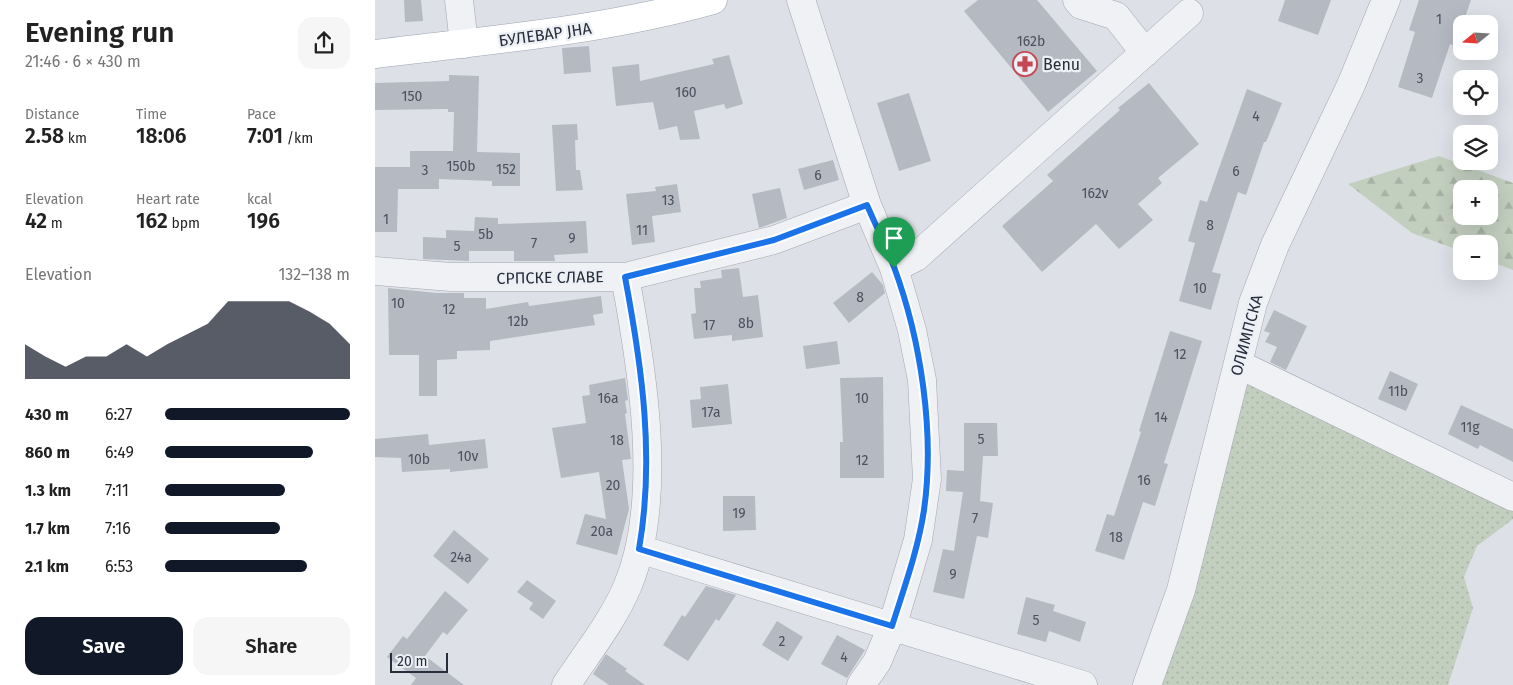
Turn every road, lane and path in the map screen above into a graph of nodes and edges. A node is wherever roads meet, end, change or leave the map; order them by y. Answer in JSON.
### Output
{"nodes":[{"id":1,"x":459,"y":0,"type":"edge"},
{"id":2,"x":713,"y":0,"type":"edge"},
{"id":3,"x":801,"y":0,"type":"edge"},
{"id":4,"x":1077,"y":0,"type":"edge"},
{"id":5,"x":1387,"y":0,"type":"edge"},
{"id":6,"x":1119,"y":8,"type":"edge"},
{"id":7,"x":1189,"y":13,"type":"dead end"},
{"id":8,"x":464,"y":44,"type":"junction"},
{"id":9,"x":1145,"y":53,"type":"junction"},
{"id":10,"x":375,"y":54,"type":"edge"},
{"id":11,"x":867,"y":205,"type":"junction"},
{"id":12,"x":894,"y":268,"type":"junction"},
{"id":13,"x":375,"y":270,"type":"edge"},
{"id":14,"x":625,"y":277,"type":"junction"},
{"id":15,"x":1238,"y":364,"type":"junction"},
{"id":16,"x":1513,"y":497,"type":"edge"},
{"id":17,"x":639,"y":549,"type":"junction"},
{"id":18,"x":892,"y":626,"type":"junction"},
{"id":19,"x":566,"y":685,"type":"edge"},
{"id":20,"x":861,"y":685,"type":"edge"},
{"id":21,"x":1083,"y":685,"type":"edge"},
{"id":22,"x":1147,"y":685,"type":"edge"}],
"edges":[{"from":1,"to":8,"type":"street"},
{"from":2,"to":8,"type":"main road","name":"БУЛЕВАР ЈНА"},
{"from":3,"to":11,"type":"street"},
{"from":4,"to":6,"type":"street"},
{"from":5,"to":15,"type":"street","name":"ОЛИМПСКА"},
{"from":6,"to":9,"type":"street"},
{"from":7,"to":9,"type":"street"},
{"from":8,"to":10,"type":"main road","name":"БУЛЕВАР ЈНА"},
{"from":9,"to":12,"type":"street"},
{"from":11,"to":12,"type":"street"},
{"from":11,"to":14,"type":"street"},
{"from":12,"to":18,"type":"street"},
{"from":13,"to":14,"type":"street","name":"СРПСКЕ СЛАВЕ"},
{"from":14,"to":17,"type":"street","name":"СРПСКЕ СЛАВЕ"},
{"from":15,"to":16,"type":"street"},
{"from":15,"to":22,"type":"street","name":"ОЛИМПСКА"},
{"from":17,"to":18,"type":"street"},
{"from":17,"to":19,"type":"street","name":"СРПСКЕ СЛАВЕ"},
{"from":18,"to":20,"type":"street"},
{"from":18,"to":21,"type":"street"}]}
